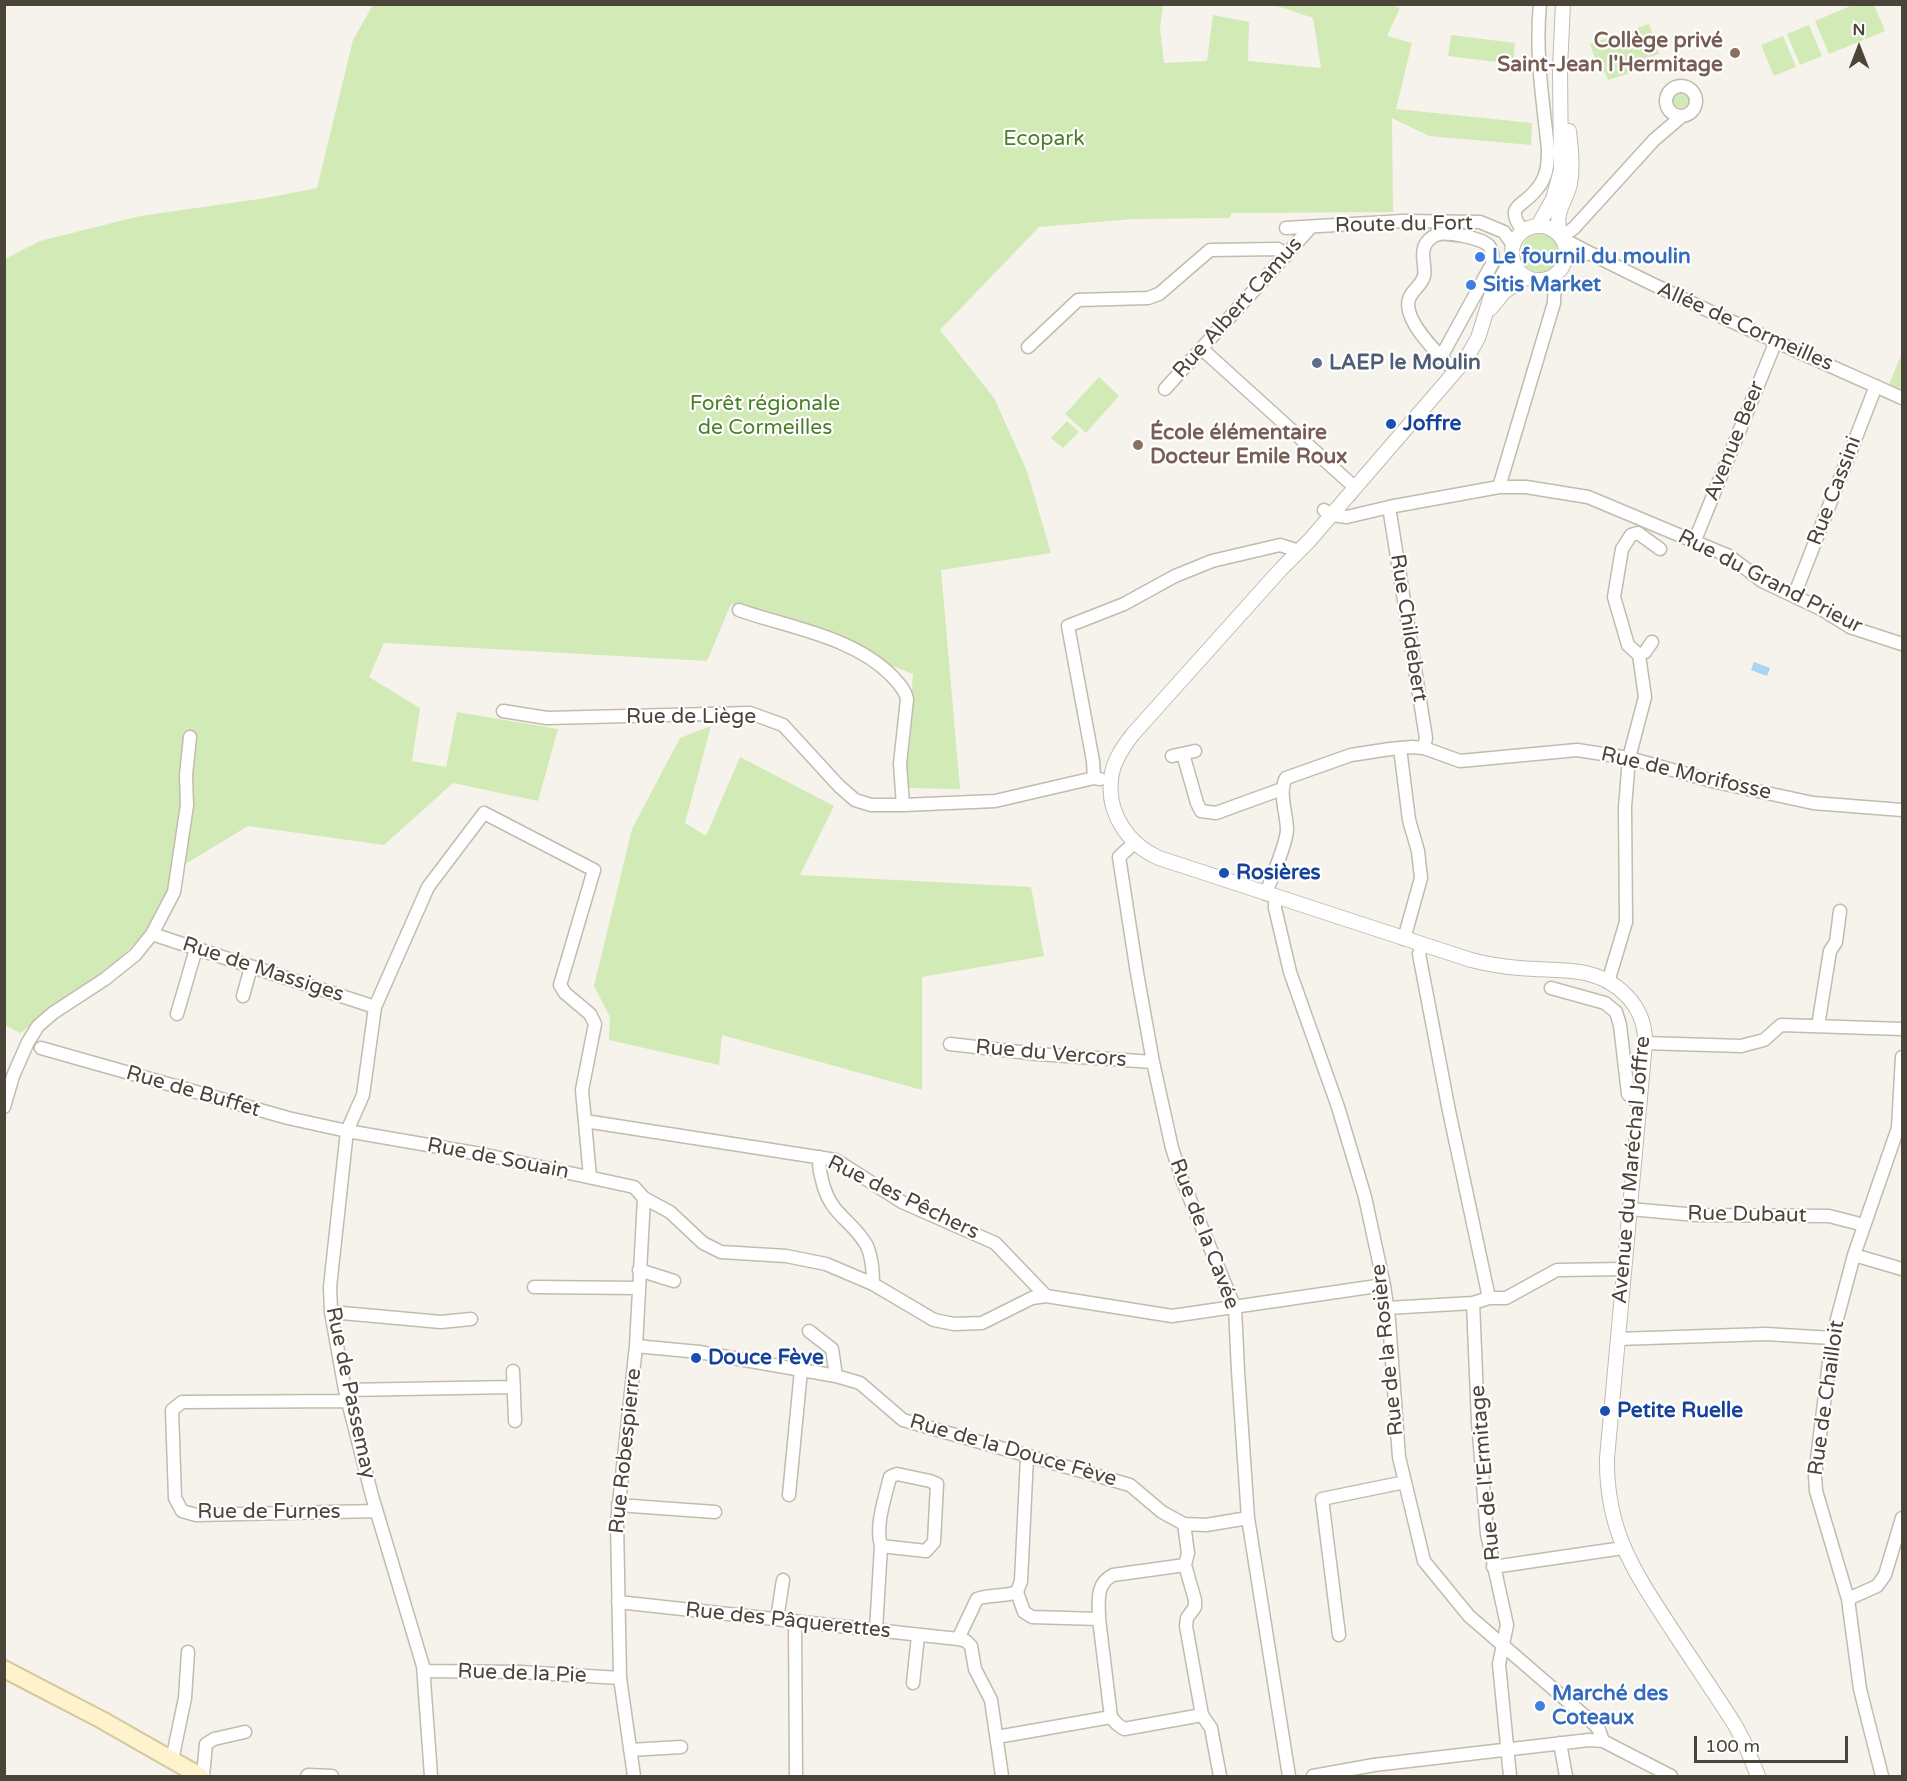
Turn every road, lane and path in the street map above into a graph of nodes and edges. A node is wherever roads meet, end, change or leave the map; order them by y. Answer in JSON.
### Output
{"nodes":[{"id":1,"x":1540,"y":4,"type":"edge"},
{"id":2,"x":1563,"y":4,"type":"edge"},
{"id":3,"x":1560,"y":70,"type":"junction"},
{"id":4,"x":1668,"y":110,"type":"junction"},
{"id":5,"x":1682,"y":116,"type":"junction"},
{"id":6,"x":1666,"y":129,"type":"junction"},
{"id":7,"x":1538,"y":226,"type":"junction"},
{"id":8,"x":1311,"y":227,"type":"junction"},
{"id":9,"x":1286,"y":228,"type":"dead end"},
{"id":10,"x":1522,"y":231,"type":"junction"},
{"id":11,"x":1561,"y":237,"type":"junction"},
{"id":12,"x":1513,"y":252,"type":"junction"},
{"id":13,"x":1589,"y":254,"type":"junction"},
{"id":14,"x":1286,"y":256,"type":"junction"},
{"id":15,"x":1566,"y":258,"type":"junction"},
{"id":16,"x":1555,"y":274,"type":"junction"},
{"id":17,"x":1527,"y":277,"type":"junction"},
{"id":18,"x":1487,"y":313,"type":"junction"},
{"id":19,"x":1776,"y":341,"type":"junction"},
{"id":20,"x":1028,"y":347,"type":"dead end"},
{"id":21,"x":1202,"y":349,"type":"junction"},
{"id":22,"x":1441,"y":357,"type":"junction"},
{"id":23,"x":1455,"y":371,"type":"junction"},
{"id":24,"x":1876,"y":386,"type":"junction"},
{"id":25,"x":1165,"y":389,"type":"dead end"},
{"id":26,"x":1902,"y":398,"type":"edge"},
{"id":27,"x":1499,"y":486,"type":"junction"},
{"id":28,"x":1350,"y":489,"type":"junction"},
{"id":29,"x":1389,"y":507,"type":"junction"},
{"id":30,"x":1328,"y":513,"type":"junction"},
{"id":31,"x":1653,"y":524,"type":"junction"},
{"id":32,"x":1648,"y":540,"type":"junction"},
{"id":33,"x":1695,"y":540,"type":"junction"},
{"id":34,"x":1660,"y":549,"type":"dead end"},
{"id":35,"x":1297,"y":550,"type":"junction"},
{"id":36,"x":1794,"y":596,"type":"junction"},
{"id":37,"x":739,"y":610,"type":"dead end"},
{"id":38,"x":1652,"y":642,"type":"dead end"},
{"id":39,"x":1902,"y":644,"type":"edge"},
{"id":40,"x":1639,"y":656,"type":"junction"},
{"id":41,"x":503,"y":711,"type":"dead end"},
{"id":42,"x":190,"y":737,"type":"dead end"},
{"id":43,"x":1400,"y":748,"type":"junction"},
{"id":44,"x":1424,"y":748,"type":"junction"},
{"id":45,"x":1184,"y":754,"type":"dead end"},
{"id":46,"x":1629,"y":758,"type":"junction"},
{"id":47,"x":1094,"y":778,"type":"junction"},
{"id":48,"x":1111,"y":780,"type":"junction"},
{"id":49,"x":1282,"y":789,"type":"junction"},
{"id":50,"x":903,"y":805,"type":"junction"},
{"id":51,"x":1902,"y":810,"type":"edge"},
{"id":52,"x":1134,"y":843,"type":"junction"},
{"id":53,"x":1270,"y":896,"type":"junction"},
{"id":54,"x":1840,"y":910,"type":"dead end"},
{"id":55,"x":152,"y":934,"type":"junction"},
{"id":56,"x":1404,"y":939,"type":"junction"},
{"id":57,"x":1422,"y":945,"type":"junction"},
{"id":58,"x":196,"y":949,"type":"junction"},
{"id":59,"x":251,"y":967,"type":"junction"},
{"id":60,"x":1608,"y":982,"type":"junction"},
{"id":61,"x":1551,"y":988,"type":"dead end"},
{"id":62,"x":243,"y":996,"type":"dead end"},
{"id":63,"x":375,"y":1007,"type":"junction"},
{"id":64,"x":177,"y":1014,"type":"dead end"},
{"id":65,"x":1818,"y":1026,"type":"junction"},
{"id":66,"x":1902,"y":1029,"type":"edge"},
{"id":67,"x":1645,"y":1043,"type":"junction"},
{"id":68,"x":950,"y":1044,"type":"dead end"},
{"id":69,"x":40,"y":1048,"type":"dead end"},
{"id":70,"x":1902,"y":1057,"type":"edge"},
{"id":71,"x":1153,"y":1062,"type":"junction"},
{"id":72,"x":1640,"y":1101,"type":"junction"},
{"id":73,"x":4,"y":1107,"type":"edge"},
{"id":74,"x":585,"y":1121,"type":"junction"},
{"id":75,"x":347,"y":1131,"type":"junction"},
{"id":76,"x":1896,"y":1156,"type":"edge"},
{"id":77,"x":820,"y":1157,"type":"junction"},
{"id":78,"x":590,"y":1177,"type":"junction"},
{"id":79,"x":644,"y":1197,"type":"junction"},
{"id":80,"x":1630,"y":1209,"type":"junction"},
{"id":81,"x":1864,"y":1225,"type":"junction"},
{"id":82,"x":1854,"y":1255,"type":"junction"},
{"id":83,"x":1624,"y":1269,"type":"junction"},
{"id":84,"x":1902,"y":1269,"type":"edge"},
{"id":85,"x":639,"y":1270,"type":"junction"},
{"id":86,"x":674,"y":1281,"type":"dead end"},
{"id":87,"x":873,"y":1284,"type":"junction"},
{"id":88,"x":1384,"y":1285,"type":"junction"},
{"id":89,"x":534,"y":1287,"type":"dead end"},
{"id":90,"x":639,"y":1288,"type":"junction"},
{"id":91,"x":1046,"y":1296,"type":"junction"},
{"id":92,"x":1489,"y":1298,"type":"junction"},
{"id":93,"x":1473,"y":1303,"type":"junction"},
{"id":94,"x":1235,"y":1308,"type":"junction"},
{"id":95,"x":1387,"y":1308,"type":"junction"},
{"id":96,"x":331,"y":1312,"type":"junction"},
{"id":97,"x":471,"y":1319,"type":"dead end"},
{"id":98,"x":809,"y":1332,"type":"dead end"},
{"id":99,"x":1832,"y":1338,"type":"junction"},
{"id":100,"x":1618,"y":1339,"type":"junction"},
{"id":101,"x":636,"y":1346,"type":"junction"},
{"id":102,"x":801,"y":1370,"type":"junction"},
{"id":103,"x":513,"y":1371,"type":"dead end"},
{"id":104,"x":836,"y":1376,"type":"junction"},
{"id":105,"x":514,"y":1387,"type":"junction"},
{"id":106,"x":347,"y":1396,"type":"junction"},
{"id":107,"x":515,"y":1421,"type":"dead end"},
{"id":108,"x":1027,"y":1457,"type":"junction"},
{"id":109,"x":1405,"y":1482,"type":"junction"},
{"id":110,"x":789,"y":1495,"type":"dead end"},
{"id":111,"x":618,"y":1505,"type":"junction"},
{"id":112,"x":376,"y":1511,"type":"junction"},
{"id":113,"x":715,"y":1512,"type":"dead end"},
{"id":114,"x":1248,"y":1518,"type":"junction"},
{"id":115,"x":1902,"y":1518,"type":"edge"},
{"id":116,"x":1184,"y":1524,"type":"junction"},
{"id":117,"x":882,"y":1546,"type":"junction"},
{"id":118,"x":1623,"y":1548,"type":"junction"},
{"id":119,"x":1185,"y":1565,"type":"junction"},
{"id":120,"x":1493,"y":1567,"type":"junction"},
{"id":121,"x":783,"y":1580,"type":"dead end"},
{"id":122,"x":1017,"y":1592,"type":"junction"},
{"id":123,"x":1848,"y":1599,"type":"junction"},
{"id":124,"x":618,"y":1602,"type":"junction"},
{"id":125,"x":777,"y":1619,"type":"junction"},
{"id":126,"x":1099,"y":1619,"type":"junction"},
{"id":127,"x":795,"y":1621,"type":"junction"},
{"id":128,"x":876,"y":1630,"type":"junction"},
{"id":129,"x":1339,"y":1635,"type":"dead end"},
{"id":130,"x":918,"y":1636,"type":"junction"},
{"id":131,"x":958,"y":1639,"type":"junction"},
{"id":132,"x":1502,"y":1646,"type":"junction"},
{"id":133,"x":188,"y":1652,"type":"dead end"},
{"id":134,"x":4,"y":1669,"type":"edge"},
{"id":135,"x":424,"y":1671,"type":"junction"},
{"id":136,"x":620,"y":1678,"type":"junction"},
{"id":137,"x":913,"y":1683,"type":"dead end"},
{"id":138,"x":1202,"y":1715,"type":"junction"},
{"id":139,"x":1111,"y":1717,"type":"junction"},
{"id":140,"x":245,"y":1732,"type":"dead end"},
{"id":141,"x":997,"y":1737,"type":"junction"},
{"id":142,"x":1603,"y":1741,"type":"junction"},
{"id":143,"x":1560,"y":1743,"type":"junction"},
{"id":144,"x":681,"y":1747,"type":"dead end"},
{"id":145,"x":1507,"y":1748,"type":"junction"},
{"id":146,"x":630,"y":1750,"type":"junction"},
{"id":147,"x":171,"y":1760,"type":"junction"},
{"id":148,"x":1375,"y":1771,"type":"edge"},
{"id":149,"x":202,"y":1776,"type":"edge"},
{"id":150,"x":307,"y":1776,"type":"edge"},
{"id":151,"x":332,"y":1776,"type":"edge"},
{"id":152,"x":431,"y":1776,"type":"edge"},
{"id":153,"x":634,"y":1776,"type":"edge"},
{"id":154,"x":795,"y":1776,"type":"edge"},
{"id":155,"x":1002,"y":1776,"type":"edge"},
{"id":156,"x":1220,"y":1776,"type":"edge"},
{"id":157,"x":1289,"y":1776,"type":"edge"},
{"id":158,"x":1313,"y":1776,"type":"edge"},
{"id":159,"x":1510,"y":1776,"type":"edge"},
{"id":160,"x":1566,"y":1776,"type":"edge"},
{"id":161,"x":1671,"y":1776,"type":"edge"},
{"id":162,"x":1758,"y":1776,"type":"edge"},
{"id":163,"x":1882,"y":1776,"type":"edge"}],
"edges":[{"from":1,"to":10,"type":"street"},
{"from":2,"to":3,"type":"street"},
{"from":3,"to":7,"type":"street"},
{"from":3,"to":11,"type":"street"},
{"from":4,"to":5,"type":"street"},
{"from":4,"to":5,"type":"street"},
{"from":4,"to":6,"type":"street"},
{"from":5,"to":6,"type":"street"},
{"from":6,"to":11,"type":"street"},
{"from":7,"to":10,"type":"street"},
{"from":7,"to":11,"type":"street"},
{"from":8,"to":9,"type":"street","name":"Route du Fort"},
{"from":8,"to":12,"type":"street","name":"Route du Fort"},
{"from":8,"to":14,"type":"street","name":"Rue Albert Camus"},
{"from":10,"to":12,"type":"street"},
{"from":11,"to":13,"type":"street","name":"Allée de Cormeilles"},
{"from":11,"to":15,"type":"street"},
{"from":12,"to":17,"type":"street"},
{"from":12,"to":18,"type":"street"},
{"from":13,"to":15,"type":"street"},
{"from":13,"to":19,"type":"street","name":"Allée de Cormeilles"},
{"from":14,"to":20,"type":"street"},
{"from":14,"to":21,"type":"street","name":"Rue Albert Camus"},
{"from":15,"to":16,"type":"street"},
{"from":16,"to":17,"type":"street"},
{"from":16,"to":27,"type":"street"},
{"from":17,"to":18,"type":"street"},
{"from":18,"to":23,"type":"street"},
{"from":19,"to":24,"type":"street","name":"Allée de Cormeilles"},
{"from":19,"to":33,"type":"street","name":"Avenue Beer"},
{"from":21,"to":25,"type":"street","name":"Rue Albert Camus"},
{"from":21,"to":28,"type":"street"},
{"from":22,"to":22,"type":"street"},
{"from":22,"to":23,"type":"street"},
{"from":23,"to":28,"type":"street"},
{"from":24,"to":26,"type":"street","name":"Allée de Cormeilles"},
{"from":24,"to":36,"type":"street","name":"Rue Cassini"},
{"from":27,"to":29,"type":"street","name":"Rue du Grand Prieur"},
{"from":27,"to":31,"type":"street","name":"Rue du Grand Prieur"},
{"from":28,"to":30,"type":"street"},
{"from":29,"to":30,"type":"street","name":"Rue du Grand Prieur"},
{"from":29,"to":44,"type":"street","name":"Rue Childebert"},
{"from":30,"to":35,"type":"street","name":"Avenue du Maréchal Joffre"},
{"from":30,"to":35,"type":"street","name":"Avenue du Maréchal Joffre"},
{"from":31,"to":32,"type":"street"},
{"from":31,"to":33,"type":"street","name":"Rue du Grand Prieur"},
{"from":32,"to":34,"type":"street"},
{"from":32,"to":40,"type":"street"},
{"from":33,"to":36,"type":"street","name":"Rue du Grand Prieur"},
{"from":35,"to":47,"type":"street"},
{"from":35,"to":48,"type":"street","name":"Avenue du Maréchal Joffre"},
{"from":36,"to":39,"type":"street","name":"Rue du Grand Prieur"},
{"from":37,"to":50,"type":"street"},
{"from":38,"to":40,"type":"street"},
{"from":40,"to":46,"type":"street"},
{"from":41,"to":50,"type":"street","name":"Rue de Liège"},
{"from":42,"to":55,"type":"street"},
{"from":43,"to":44,"type":"street","name":"Rue de Morifosse"},
{"from":43,"to":49,"type":"street","name":"Rue de Morifosse"},
{"from":43,"to":56,"type":"street"},
{"from":44,"to":46,"type":"street","name":"Rue de Morifosse"},
{"from":45,"to":49,"type":"street"},
{"from":46,"to":51,"type":"street","name":"Rue de Morifosse"},
{"from":46,"to":60,"type":"street"},
{"from":47,"to":48,"type":"street"},
{"from":47,"to":50,"type":"street","name":"Rue de Liège"},
{"from":48,"to":52,"type":"street","name":"Avenue du Maréchal Joffre"},
{"from":49,"to":53,"type":"street"},
{"from":52,"to":53,"type":"street","name":"Avenue du Maréchal Joffre"},
{"from":52,"to":71,"type":"street","name":"Rue de la Cavée"},
{"from":53,"to":56,"type":"street","name":"Avenue du Maréchal Joffre"},
{"from":53,"to":88,"type":"street","name":"Rue de la Rosière"},
{"from":54,"to":65,"type":"street"},
{"from":55,"to":58,"type":"street","name":"Rue de Massiges"},
{"from":55,"to":73,"type":"street"},
{"from":56,"to":57,"type":"street","name":"Avenue du Maréchal Joffre"},
{"from":57,"to":60,"type":"street","name":"Avenue du Maréchal Joffre"},
{"from":57,"to":92,"type":"street"},
{"from":58,"to":59,"type":"street","name":"Rue de Massiges"},
{"from":58,"to":64,"type":"street"},
{"from":59,"to":62,"type":"street"},
{"from":59,"to":63,"type":"street","name":"Rue de Massiges"},
{"from":60,"to":67,"type":"street","name":"Avenue du Maréchal Joffre"},
{"from":61,"to":72,"type":"street"},
{"from":63,"to":74,"type":"street","name":"Rue de Passemay"},
{"from":63,"to":75,"type":"street","name":"Rue de Passemay"},
{"from":65,"to":66,"type":"street"},
{"from":65,"to":67,"type":"street"},
{"from":67,"to":72,"type":"street","name":"Avenue du Maréchal Joffre"},
{"from":68,"to":71,"type":"street","name":"Rue du Vercors"},
{"from":69,"to":75,"type":"street","name":"Rue de Buffet"},
{"from":70,"to":76,"type":"street","name":"Rue de Chailloit"},
{"from":71,"to":94,"type":"street","name":"Rue de la Cavée"},
{"from":72,"to":80,"type":"street","name":"Avenue du Maréchal Joffre"},
{"from":74,"to":77,"type":"street","name":"Rue des Pêchers"},
{"from":74,"to":78,"type":"street"},
{"from":75,"to":78,"type":"street","name":"Rue de Souain"},
{"from":75,"to":96,"type":"street","name":"Rue de Passemay"},
{"from":76,"to":81,"type":"street","name":"Rue de Chailloit"},
{"from":77,"to":87,"type":"street"},
{"from":77,"to":91,"type":"street","name":"Rue des Pêchers"},
{"from":78,"to":79,"type":"street","name":"Rue de Souain"},
{"from":79,"to":85,"type":"street","name":"Rue Robespierre"},
{"from":79,"to":87,"type":"street","name":"Rue de Souain"},
{"from":80,"to":81,"type":"street","name":"Rue Dubaut"},
{"from":80,"to":83,"type":"street","name":"Avenue du Maréchal Joffre"},
{"from":81,"to":82,"type":"street","name":"Rue de Chailloit"},
{"from":82,"to":84,"type":"street"},
{"from":82,"to":99,"type":"street","name":"Rue de Chailloit"},
{"from":83,"to":92,"type":"street"},
{"from":83,"to":100,"type":"street","name":"Avenue du Maréchal Joffre"},
{"from":85,"to":86,"type":"street"},
{"from":85,"to":90,"type":"street","name":"Rue Robespierre"},
{"from":87,"to":91,"type":"street","name":"Rue de Souain"},
{"from":88,"to":94,"type":"street"},
{"from":88,"to":95,"type":"street","name":"Rue de la Rosière"},
{"from":89,"to":90,"type":"street"},
{"from":90,"to":101,"type":"street","name":"Rue Robespierre"},
{"from":91,"to":94,"type":"street"},
{"from":92,"to":93,"type":"street"},
{"from":93,"to":95,"type":"street"},
{"from":93,"to":120,"type":"street","name":"Rue de l'Ermitage"},
{"from":94,"to":114,"type":"street","name":"Rue de la Cavée"},
{"from":95,"to":109,"type":"street","name":"Rue de la Rosière"},
{"from":96,"to":97,"type":"street"},
{"from":96,"to":106,"type":"street","name":"Rue de Passemay"},
{"from":98,"to":104,"type":"street"},
{"from":99,"to":100,"type":"street"},
{"from":99,"to":123,"type":"street","name":"Rue de Chailloit"},
{"from":100,"to":118,"type":"street","name":"Avenue du Maréchal Joffre"},
{"from":101,"to":102,"type":"street","name":"Rue de la Douce Fève"},
{"from":101,"to":111,"type":"street","name":"Rue Robespierre"},
{"from":102,"to":104,"type":"street","name":"Rue de la Douce Fève"},
{"from":102,"to":110,"type":"street"},
{"from":103,"to":105,"type":"street"},
{"from":104,"to":108,"type":"street","name":"Rue de la Douce Fève"},
{"from":105,"to":106,"type":"street"},
{"from":105,"to":107,"type":"street"},
{"from":106,"to":112,"type":"street","name":"Rue de Passemay"},
{"from":106,"to":112,"type":"street","name":"Rue de Furnes"},
{"from":108,"to":116,"type":"street","name":"Rue de la Douce Fève"},
{"from":108,"to":122,"type":"street"},
{"from":109,"to":129,"type":"street"},
{"from":109,"to":132,"type":"street","name":"Rue de la Rosière"},
{"from":111,"to":113,"type":"street"},
{"from":111,"to":124,"type":"street","name":"Rue Robespierre"},
{"from":112,"to":135,"type":"street","name":"Rue de Passemay"},
{"from":114,"to":116,"type":"street"},
{"from":114,"to":157,"type":"street","name":"Rue de la Cavée"},
{"from":115,"to":123,"type":"street"},
{"from":116,"to":119,"type":"street"},
{"from":117,"to":117,"type":"street"},
{"from":117,"to":128,"type":"street"},
{"from":118,"to":120,"type":"street"},
{"from":118,"to":162,"type":"street","name":"Avenue du Maréchal Joffre"},
{"from":119,"to":126,"type":"street"},
{"from":119,"to":138,"type":"street"},
{"from":120,"to":132,"type":"street","name":"Rue de l'Ermitage"},
{"from":121,"to":125,"type":"street"},
{"from":122,"to":126,"type":"street"},
{"from":122,"to":131,"type":"street"},
{"from":123,"to":163,"type":"street","name":"Rue de Chailloit"},
{"from":124,"to":125,"type":"street","name":"Rue des Pâquerettes"},
{"from":124,"to":136,"type":"street","name":"Rue Robespierre"},
{"from":125,"to":127,"type":"street","name":"Rue des Pâquerettes"},
{"from":126,"to":139,"type":"street"},
{"from":127,"to":128,"type":"street","name":"Rue des Pâquerettes"},
{"from":127,"to":154,"type":"street"},
{"from":128,"to":130,"type":"street","name":"Rue des Pâquerettes"},
{"from":130,"to":131,"type":"street","name":"Rue des Pâquerettes"},
{"from":130,"to":137,"type":"street"},
{"from":131,"to":141,"type":"street"},
{"from":132,"to":142,"type":"street","name":"Rue de la Rosière"},
{"from":132,"to":145,"type":"street","name":"Rue de l'Ermitage"},
{"from":133,"to":147,"type":"street"},
{"from":134,"to":147,"type":"main road"},
{"from":135,"to":136,"type":"street","name":"Rue de la Pie"},
{"from":135,"to":152,"type":"street","name":"Rue de Passemay"},
{"from":136,"to":146,"type":"street","name":"Rue Robespierre"},
{"from":138,"to":139,"type":"street"},
{"from":138,"to":156,"type":"street"},
{"from":139,"to":141,"type":"street"},
{"from":140,"to":149,"type":"street"},
{"from":141,"to":155,"type":"street"},
{"from":142,"to":143,"type":"street"},
{"from":142,"to":161,"type":"street"},
{"from":143,"to":145,"type":"street"},
{"from":143,"to":160,"type":"street"},
{"from":144,"to":146,"type":"street"},
{"from":145,"to":148,"type":"street"},
{"from":145,"to":159,"type":"street","name":"Rue de l'Ermitage"},
{"from":146,"to":153,"type":"street","name":"Rue Robespierre"},
{"from":147,"to":149,"type":"main road"},
{"from":148,"to":158,"type":"street"},
{"from":150,"to":151,"type":"street"}]}
